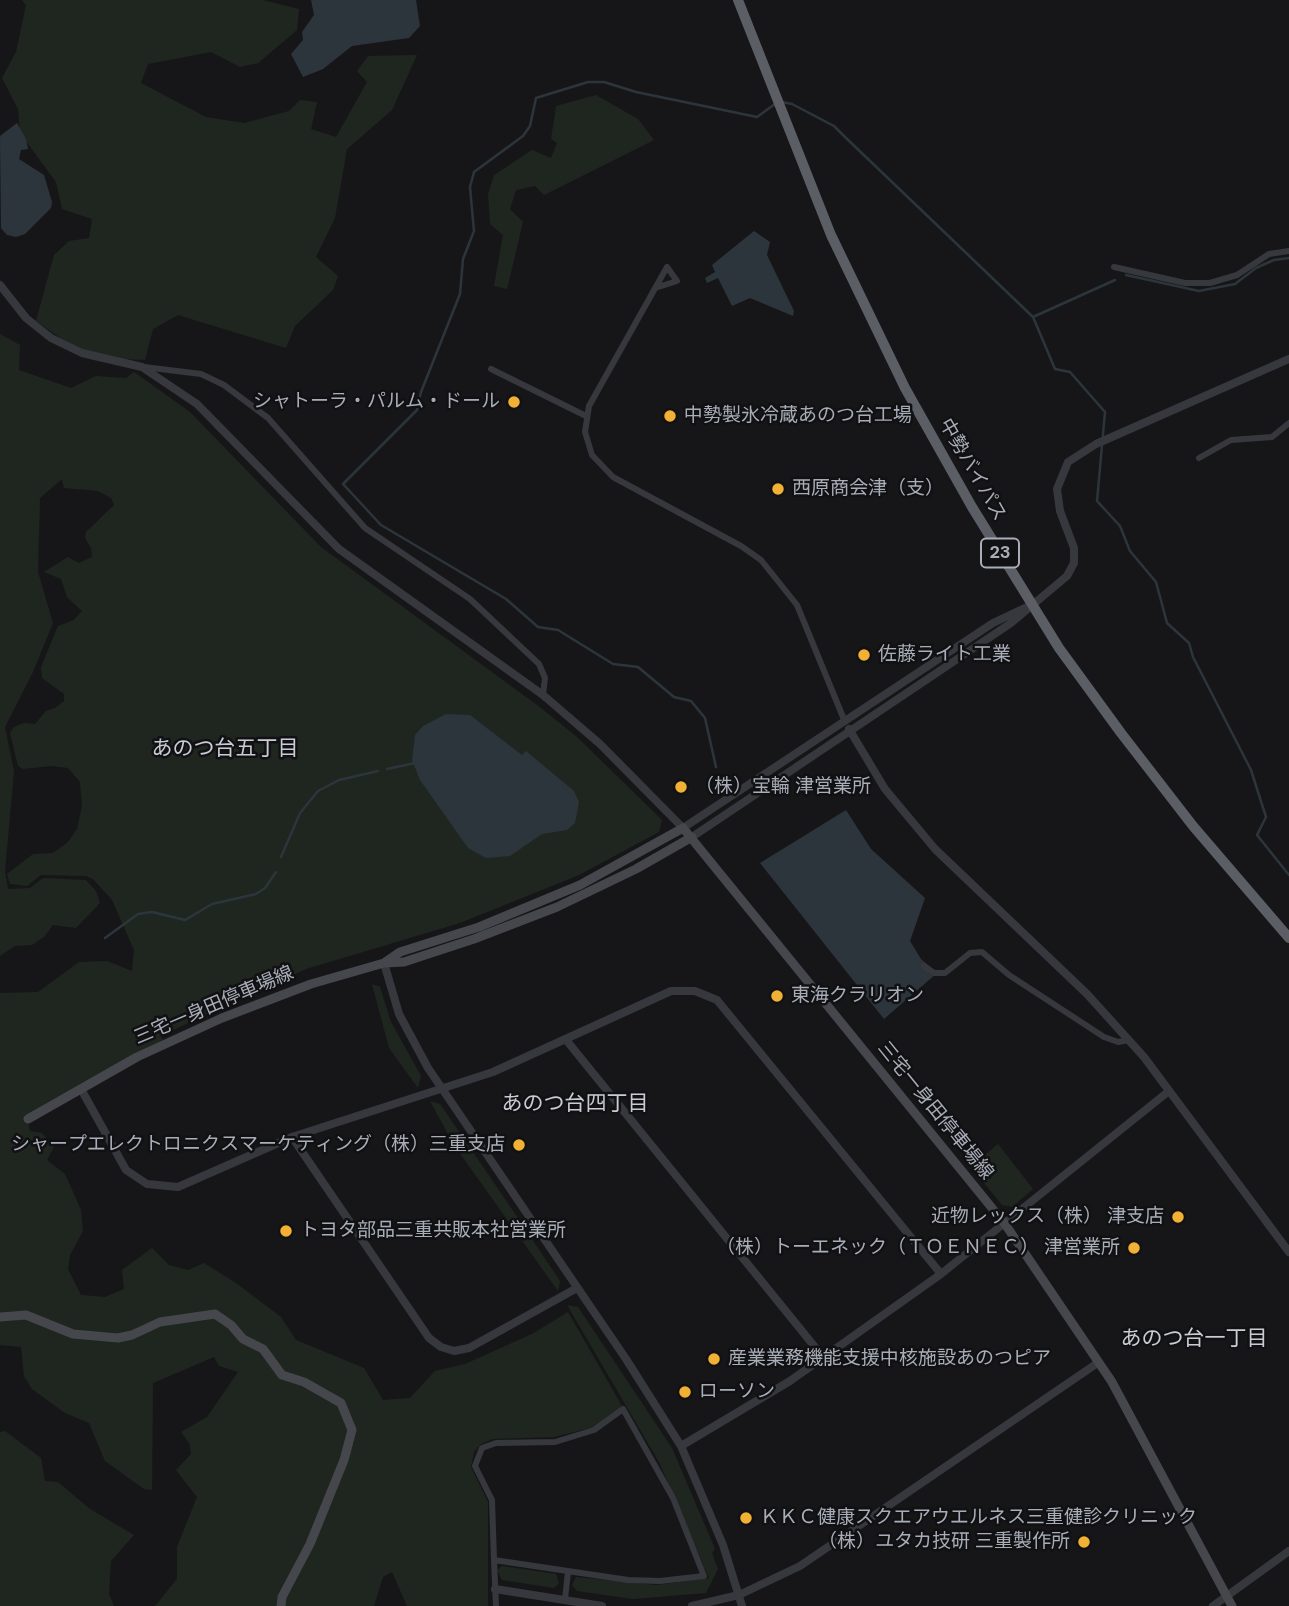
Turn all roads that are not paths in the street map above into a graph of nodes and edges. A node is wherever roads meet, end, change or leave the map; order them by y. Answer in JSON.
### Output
{"nodes":[{"id":1,"x":738,"y":0,"type":"edge"},
{"id":2,"x":1289,"y":251,"type":"edge"},
{"id":3,"x":1115,"y":267,"type":"dead end"},
{"id":4,"x":0,"y":285,"type":"edge"},
{"id":5,"x":655,"y":288,"type":"dead end"},
{"id":6,"x":1289,"y":359,"type":"edge"},
{"id":7,"x":142,"y":367,"type":"junction"},
{"id":8,"x":491,"y":369,"type":"dead end"},
{"id":9,"x":586,"y":416,"type":"junction"},
{"id":10,"x":1289,"y":423,"type":"edge"},
{"id":11,"x":1199,"y":458,"type":"dead end"},
{"id":12,"x":1031,"y":605,"type":"junction"},
{"id":13,"x":543,"y":695,"type":"junction"},
{"id":14,"x":845,"y":722,"type":"junction"},
{"id":15,"x":850,"y":731,"type":"junction"},
{"id":16,"x":683,"y":828,"type":"junction"},
{"id":17,"x":692,"y":837,"type":"junction"},
{"id":18,"x":1289,"y":938,"type":"edge"},
{"id":19,"x":384,"y":963,"type":"junction"},
{"id":20,"x":924,"y":966,"type":"dead end"},
{"id":21,"x":1129,"y":1040,"type":"junction"},
{"id":22,"x":567,"y":1041,"type":"junction"},
{"id":23,"x":81,"y":1088,"type":"junction"},
{"id":24,"x":441,"y":1088,"type":"junction"},
{"id":25,"x":1169,"y":1091,"type":"junction"},
{"id":26,"x":28,"y":1119,"type":"dead end"},
{"id":27,"x":292,"y":1137,"type":"junction"},
{"id":28,"x":1004,"y":1224,"type":"junction"},
{"id":29,"x":1289,"y":1252,"type":"edge"},
{"id":30,"x":941,"y":1274,"type":"junction"},
{"id":31,"x":577,"y":1288,"type":"junction"},
{"id":32,"x":0,"y":1317,"type":"edge"},
{"id":33,"x":823,"y":1357,"type":"junction"},
{"id":34,"x":1100,"y":1362,"type":"junction"},
{"id":35,"x":681,"y":1446,"type":"junction"},
{"id":36,"x":1289,"y":1550,"type":"edge"},
{"id":37,"x":494,"y":1560,"type":"junction"},
{"id":38,"x":568,"y":1572,"type":"junction"},
{"id":39,"x":495,"y":1589,"type":"junction"},
{"id":40,"x":739,"y":1595,"type":"junction"},
{"id":41,"x":1226,"y":1596,"type":"junction"},
{"id":42,"x":564,"y":1603,"type":"edge"},
{"id":43,"x":281,"y":1606,"type":"edge"},
{"id":44,"x":496,"y":1606,"type":"edge"},
{"id":45,"x":602,"y":1606,"type":"edge"},
{"id":46,"x":693,"y":1606,"type":"edge"},
{"id":47,"x":742,"y":1606,"type":"edge"},
{"id":48,"x":1213,"y":1606,"type":"edge"},
{"id":49,"x":1232,"y":1606,"type":"edge"}],
"edges":[{"from":1,"to":12,"type":"highway","name":"中勢バイパス","number":"23"},
{"from":2,"to":3,"type":"street"},
{"from":4,"to":7,"type":"street"},
{"from":5,"to":9,"type":"street"},
{"from":6,"to":12,"type":"street"},
{"from":7,"to":13,"type":"street"},
{"from":7,"to":13,"type":"street"},
{"from":8,"to":9,"type":"street"},
{"from":9,"to":14,"type":"street"},
{"from":10,"to":11,"type":"street"},
{"from":12,"to":14,"type":"street"},
{"from":12,"to":15,"type":"street"},
{"from":12,"to":18,"type":"highway","name":"中勢バイパス","number":"23"},
{"from":13,"to":16,"type":"street"},
{"from":14,"to":15,"type":"street"},
{"from":14,"to":16,"type":"street"},
{"from":15,"to":17,"type":"street"},
{"from":15,"to":21,"type":"street"},
{"from":16,"to":17,"type":"main road","name":"三宅一身田停車場線"},
{"from":16,"to":19,"type":"main road","name":"三宅一身田停車場線"},
{"from":17,"to":19,"type":"main road","name":"三宅一身田停車場線"},
{"from":17,"to":28,"type":"main road","name":"三宅一身田停車場線"},
{"from":19,"to":23,"type":"main road","name":"三宅一身田停車場線"},
{"from":19,"to":24,"type":"street"},
{"from":20,"to":21,"type":"street"},
{"from":21,"to":25,"type":"street"},
{"from":22,"to":24,"type":"street"},
{"from":22,"to":30,"type":"street"},
{"from":22,"to":33,"type":"street"},
{"from":23,"to":26,"type":"main road","name":"三宅一身田停車場線"},
{"from":23,"to":27,"type":"street"},
{"from":24,"to":27,"type":"street"},
{"from":24,"to":31,"type":"street"},
{"from":25,"to":28,"type":"street"},
{"from":25,"to":29,"type":"street"},
{"from":27,"to":31,"type":"street"},
{"from":28,"to":30,"type":"street"},
{"from":28,"to":34,"type":"main road","name":"三宅一身田停車場線"},
{"from":30,"to":33,"type":"street"},
{"from":31,"to":35,"type":"street"},
{"from":32,"to":43,"type":"main road"},
{"from":33,"to":35,"type":"street"},
{"from":34,"to":40,"type":"street"},
{"from":34,"to":41,"type":"main road","name":"三宅一身田停車場線"},
{"from":35,"to":40,"type":"street"},
{"from":36,"to":41,"type":"street"},
{"from":37,"to":38,"type":"street"},
{"from":37,"to":38,"type":"street"},
{"from":37,"to":39,"type":"street"},
{"from":38,"to":42,"type":"street"},
{"from":39,"to":42,"type":"street"},
{"from":39,"to":44,"type":"street"},
{"from":40,"to":46,"type":"street"},
{"from":40,"to":47,"type":"street"},
{"from":41,"to":48,"type":"street"},
{"from":41,"to":49,"type":"main road","name":"三宅一身田停車場線"},
{"from":42,"to":45,"type":"street"}]}
